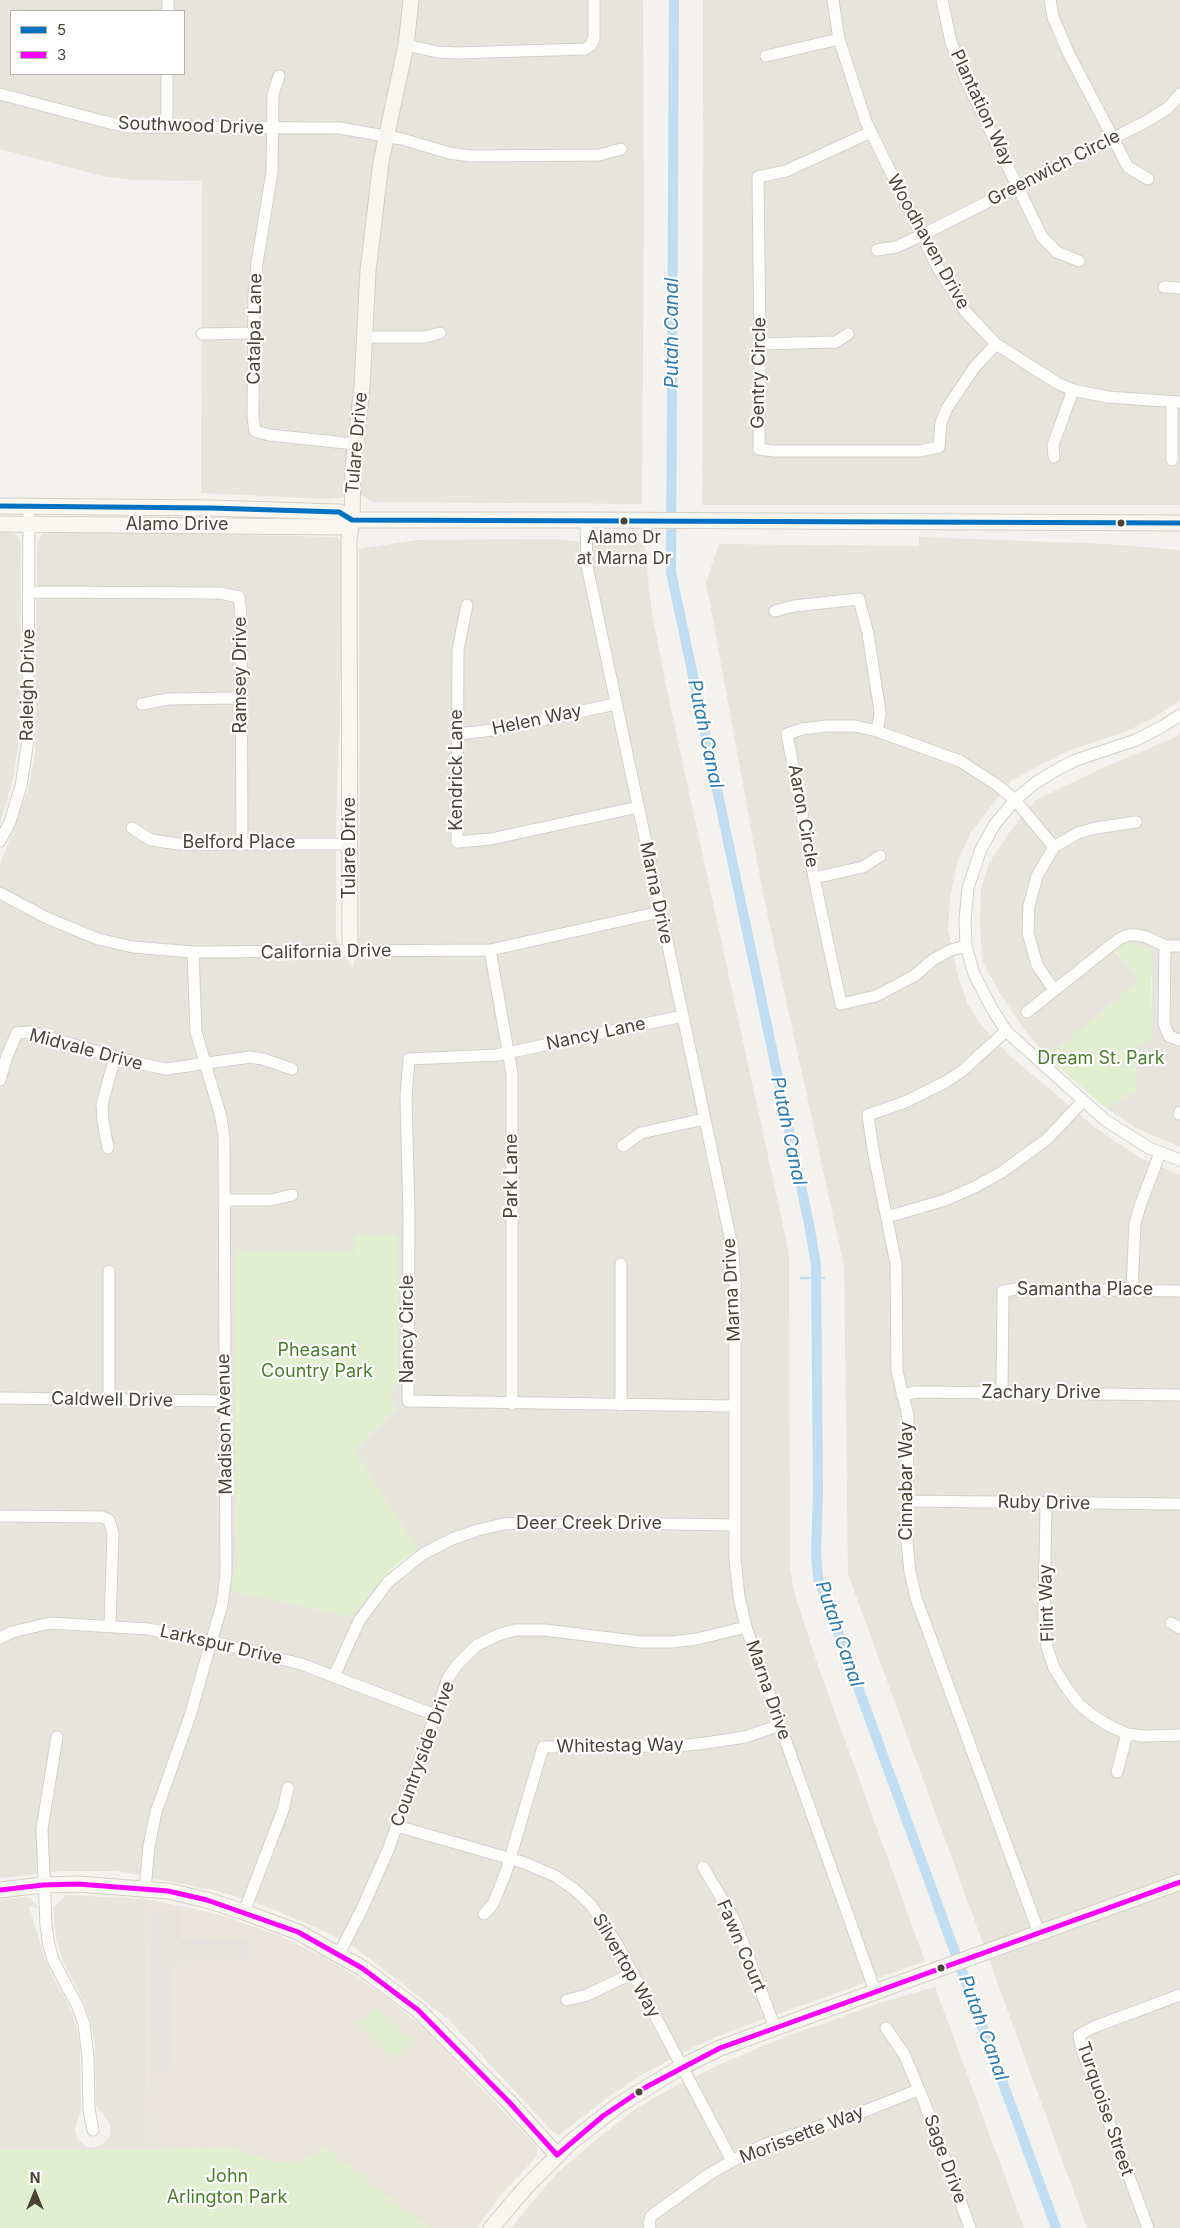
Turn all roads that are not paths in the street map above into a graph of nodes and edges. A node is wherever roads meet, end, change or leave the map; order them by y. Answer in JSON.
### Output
{"nodes":[{"id":1,"x":411,"y":0,"type":"edge"},
{"id":2,"x":594,"y":0,"type":"edge"},
{"id":3,"x":833,"y":0,"type":"edge"},
{"id":4,"x":942,"y":0,"type":"edge"},
{"id":5,"x":1050,"y":0,"type":"edge"},
{"id":6,"x":839,"y":39,"type":"junction"},
{"id":7,"x":406,"y":45,"type":"junction"},
{"id":8,"x":766,"y":56,"type":"dead end"},
{"id":9,"x":167,"y":75,"type":"edge"},
{"id":10,"x":280,"y":76,"type":"dead end"},
{"id":11,"x":0,"y":94,"type":"edge"},
{"id":12,"x":1180,"y":94,"type":"edge"},
{"id":13,"x":167,"y":127,"type":"junction"},
{"id":14,"x":273,"y":128,"type":"junction"},
{"id":15,"x":871,"y":132,"type":"junction"},
{"id":16,"x":386,"y":136,"type":"junction"},
{"id":17,"x":1112,"y":138,"type":"junction"},
{"id":18,"x":621,"y":149,"type":"dead end"},
{"id":19,"x":1148,"y":179,"type":"dead end"},
{"id":20,"x":1018,"y":186,"type":"junction"},
{"id":21,"x":922,"y":235,"type":"junction"},
{"id":22,"x":877,"y":250,"type":"dead end"},
{"id":23,"x":1080,"y":261,"type":"dead end"},
{"id":24,"x":1164,"y":287,"type":"dead end"},
{"id":25,"x":1180,"y":288,"type":"edge"},
{"id":26,"x":440,"y":333,"type":"dead end"},
{"id":27,"x":202,"y":334,"type":"dead end"},
{"id":28,"x":253,"y":334,"type":"junction"},
{"id":29,"x":848,"y":334,"type":"dead end"},
{"id":30,"x":365,"y":337,"type":"junction"},
{"id":31,"x":760,"y":344,"type":"junction"},
{"id":32,"x":996,"y":344,"type":"junction"},
{"id":33,"x":1074,"y":390,"type":"junction"},
{"id":34,"x":1176,"y":402,"type":"edge"},
{"id":35,"x":355,"y":444,"type":"junction"},
{"id":36,"x":1054,"y":457,"type":"dead end"},
{"id":37,"x":1172,"y":460,"type":"dead end"},
{"id":38,"x":0,"y":506,"type":"edge"},
{"id":39,"x":29,"y":506,"type":"junction"},
{"id":40,"x":352,"y":520,"type":"junction"},
{"id":41,"x":586,"y":520,"type":"junction"},
{"id":42,"x":1180,"y":523,"type":"edge"},
{"id":43,"x":0,"y":524,"type":"edge"},
{"id":44,"x":30,"y":524,"type":"junction"},
{"id":45,"x":29,"y":592,"type":"junction"},
{"id":46,"x":467,"y":604,"type":"dead end"},
{"id":47,"x":775,"y":611,"type":"dead end"},
{"id":48,"x":241,"y":698,"type":"junction"},
{"id":49,"x":142,"y":704,"type":"dead end"},
{"id":50,"x":616,"y":704,"type":"junction"},
{"id":51,"x":1180,"y":715,"type":"edge"},
{"id":52,"x":877,"y":731,"type":"junction"},
{"id":53,"x":458,"y":734,"type":"junction"},
{"id":54,"x":1015,"y":800,"type":"junction"},
{"id":55,"x":638,"y":807,"type":"junction"},
{"id":56,"x":1136,"y":822,"type":"dead end"},
{"id":57,"x":132,"y":828,"type":"dead end"},
{"id":58,"x":0,"y":841,"type":"edge"},
{"id":59,"x":242,"y":844,"type":"junction"},
{"id":60,"x":350,"y":844,"type":"junction"},
{"id":61,"x":1054,"y":848,"type":"junction"},
{"id":62,"x":880,"y":856,"type":"dead end"},
{"id":63,"x":814,"y":878,"type":"junction"},
{"id":64,"x":0,"y":893,"type":"edge"},
{"id":65,"x":660,"y":912,"type":"junction"},
{"id":66,"x":966,"y":946,"type":"junction"},
{"id":67,"x":1165,"y":946,"type":"junction"},
{"id":68,"x":1180,"y":946,"type":"edge"},
{"id":69,"x":350,"y":950,"type":"junction"},
{"id":70,"x":490,"y":950,"type":"junction"},
{"id":71,"x":193,"y":952,"type":"junction"},
{"id":72,"x":1054,"y":990,"type":"junction"},
{"id":73,"x":1028,"y":1012,"type":"dead end"},
{"id":74,"x":683,"y":1016,"type":"junction"},
{"id":75,"x":1006,"y":1030,"type":"junction"},
{"id":76,"x":1180,"y":1040,"type":"edge"},
{"id":77,"x":509,"y":1053,"type":"junction"},
{"id":78,"x":115,"y":1057,"type":"junction"},
{"id":79,"x":204,"y":1063,"type":"junction"},
{"id":80,"x":292,"y":1069,"type":"dead end"},
{"id":81,"x":0,"y":1080,"type":"edge"},
{"id":82,"x":1083,"y":1101,"type":"junction"},
{"id":83,"x":704,"y":1118,"type":"junction"},
{"id":84,"x":623,"y":1146,"type":"dead end"},
{"id":85,"x":108,"y":1148,"type":"dead end"},
{"id":86,"x":1160,"y":1153,"type":"junction"},
{"id":87,"x":1180,"y":1160,"type":"edge"},
{"id":88,"x":292,"y":1195,"type":"dead end"},
{"id":89,"x":224,"y":1200,"type":"junction"},
{"id":90,"x":887,"y":1217,"type":"junction"},
{"id":91,"x":621,"y":1264,"type":"dead end"},
{"id":92,"x":109,"y":1271,"type":"dead end"},
{"id":93,"x":1132,"y":1290,"type":"junction"},
{"id":94,"x":1180,"y":1290,"type":"edge"},
{"id":95,"x":1002,"y":1393,"type":"junction"},
{"id":96,"x":902,"y":1395,"type":"junction"},
{"id":97,"x":1180,"y":1395,"type":"edge"},
{"id":98,"x":0,"y":1398,"type":"edge"},
{"id":99,"x":109,"y":1400,"type":"junction"},
{"id":100,"x":225,"y":1402,"type":"junction"},
{"id":101,"x":512,"y":1404,"type":"junction"},
{"id":102,"x":621,"y":1405,"type":"junction"},
{"id":103,"x":735,"y":1406,"type":"junction"},
{"id":104,"x":907,"y":1501,"type":"junction"},
{"id":105,"x":1046,"y":1503,"type":"junction"},
{"id":106,"x":1180,"y":1504,"type":"edge"},
{"id":107,"x":0,"y":1516,"type":"edge"},
{"id":108,"x":735,"y":1525,"type":"junction"},
{"id":109,"x":110,"y":1625,"type":"junction"},
{"id":110,"x":746,"y":1627,"type":"junction"},
{"id":111,"x":0,"y":1638,"type":"edge"},
{"id":112,"x":212,"y":1642,"type":"junction"},
{"id":113,"x":334,"y":1676,"type":"junction"},
{"id":114,"x":434,"y":1715,"type":"junction"},
{"id":115,"x":780,"y":1725,"type":"junction"},
{"id":116,"x":1127,"y":1734,"type":"junction"},
{"id":117,"x":1180,"y":1734,"type":"edge"},
{"id":118,"x":57,"y":1737,"type":"dead end"},
{"id":119,"x":1117,"y":1772,"type":"dead end"},
{"id":120,"x":288,"y":1788,"type":"dead end"},
{"id":121,"x":397,"y":1826,"type":"junction"},
{"id":122,"x":510,"y":1858,"type":"junction"},
{"id":123,"x":703,"y":1867,"type":"dead end"},
{"id":124,"x":1180,"y":1882,"type":"edge"},
{"id":125,"x":43,"y":1885,"type":"junction"},
{"id":126,"x":145,"y":1889,"type":"junction"},
{"id":127,"x":0,"y":1890,"type":"edge"},
{"id":128,"x":244,"y":1912,"type":"junction"},
{"id":129,"x":484,"y":1914,"type":"dead end"},
{"id":130,"x":1039,"y":1933,"type":"junction"},
{"id":131,"x":339,"y":1954,"type":"junction"},
{"id":132,"x":633,"y":1973,"type":"junction"},
{"id":133,"x":875,"y":1991,"type":"junction"},
{"id":134,"x":1180,"y":1995,"type":"edge"},
{"id":135,"x":567,"y":2000,"type":"dead end"},
{"id":136,"x":775,"y":2028,"type":"junction"},
{"id":137,"x":886,"y":2028,"type":"dead end"},
{"id":138,"x":681,"y":2067,"type":"junction"},
{"id":139,"x":918,"y":2090,"type":"junction"},
{"id":140,"x":93,"y":2130,"type":"dead end"},
{"id":141,"x":557,"y":2155,"type":"junction"},
{"id":142,"x":732,"y":2161,"type":"junction"},
{"id":143,"x":492,"y":2228,"type":"edge"},
{"id":144,"x":650,"y":2228,"type":"edge"},
{"id":145,"x":970,"y":2228,"type":"edge"},
{"id":146,"x":1148,"y":2228,"type":"edge"}],
"edges":[{"from":1,"to":7,"type":"street","name":"Tulare Drive"},
{"from":2,"to":7,"type":"street"},
{"from":3,"to":6,"type":"street","name":"Woodhaven Drive"},
{"from":4,"to":20,"type":"street","name":"Plantation Way"},
{"from":5,"to":17,"type":"street"},
{"from":6,"to":8,"type":"street"},
{"from":6,"to":15,"type":"street","name":"Woodhaven Drive"},
{"from":7,"to":16,"type":"street","name":"Tulare Drive"},
{"from":9,"to":13,"type":"street"},
{"from":10,"to":14,"type":"street","name":"Catalpa Lane"},
{"from":11,"to":13,"type":"street","name":"Southwood Drive"},
{"from":12,"to":17,"type":"street","name":"Greenwich Circle"},
{"from":13,"to":14,"type":"street","name":"Southwood Drive"},
{"from":14,"to":16,"type":"street","name":"Southwood Drive"},
{"from":14,"to":28,"type":"street","name":"Catalpa Lane"},
{"from":15,"to":21,"type":"street","name":"Woodhaven Drive"},
{"from":15,"to":31,"type":"street","name":"Gentry Circle"},
{"from":16,"to":18,"type":"street","name":"Southwood Drive"},
{"from":16,"to":30,"type":"street","name":"Tulare Drive"},
{"from":17,"to":19,"type":"street"},
{"from":17,"to":20,"type":"street","name":"Greenwich Circle"},
{"from":20,"to":21,"type":"street","name":"Greenwich Circle"},
{"from":20,"to":23,"type":"street","name":"Plantation Way"},
{"from":21,"to":22,"type":"street","name":"Greenwich Circle"},
{"from":21,"to":32,"type":"street","name":"Woodhaven Drive"},
{"from":24,"to":25,"type":"street"},
{"from":26,"to":30,"type":"street"},
{"from":27,"to":28,"type":"street"},
{"from":28,"to":35,"type":"street","name":"Catalpa Lane"},
{"from":29,"to":31,"type":"street"},
{"from":30,"to":35,"type":"street","name":"Tulare Drive"},
{"from":31,"to":32,"type":"street","name":"Gentry Circle"},
{"from":32,"to":33,"type":"street","name":"Woodhaven Drive"},
{"from":33,"to":34,"type":"street","name":"Woodhaven Drive"},
{"from":33,"to":36,"type":"street"},
{"from":34,"to":37,"type":"street"},
{"from":35,"to":40,"type":"street","name":"Tulare Drive"},
{"from":38,"to":39,"type":"street","name":"Alamo Drive"},
{"from":39,"to":40,"type":"street","name":"Alamo Drive"},
{"from":39,"to":44,"type":"street","name":"Raleigh Drive"},
{"from":40,"to":41,"type":"street","name":"Alamo Drive"},
{"from":40,"to":44,"type":"street","name":"Alamo Drive"},
{"from":40,"to":60,"type":"street","name":"Tulare Drive"},
{"from":41,"to":42,"type":"street","name":"Alamo Drive"},
{"from":41,"to":50,"type":"street","name":"Marna Drive"},
{"from":43,"to":44,"type":"street","name":"Alamo Drive"},
{"from":44,"to":45,"type":"street","name":"Raleigh Drive"},
{"from":45,"to":48,"type":"street","name":"Ramsey Drive"},
{"from":45,"to":58,"type":"street","name":"Raleigh Drive"},
{"from":46,"to":53,"type":"street","name":"Kendrick Lane"},
{"from":47,"to":52,"type":"street"},
{"from":48,"to":49,"type":"street"},
{"from":48,"to":59,"type":"street","name":"Ramsey Drive"},
{"from":50,"to":53,"type":"street","name":"Helen Way"},
{"from":50,"to":55,"type":"street","name":"Marna Drive"},
{"from":51,"to":54,"type":"street"},
{"from":52,"to":54,"type":"street","name":"Aaron Circle"},
{"from":52,"to":63,"type":"street","name":"Aaron Circle"},
{"from":53,"to":55,"type":"street","name":"Kendrick Lane"},
{"from":54,"to":61,"type":"street","name":"Aaron Circle"},
{"from":54,"to":66,"type":"street"},
{"from":55,"to":65,"type":"street","name":"Marna Drive"},
{"from":56,"to":61,"type":"street"},
{"from":57,"to":59,"type":"street","name":"Belford Place"},
{"from":59,"to":60,"type":"street","name":"Belford Place"},
{"from":60,"to":69,"type":"street","name":"Tulare Drive"},
{"from":61,"to":72,"type":"street"},
{"from":62,"to":63,"type":"street"},
{"from":63,"to":66,"type":"street","name":"Aaron Circle"},
{"from":64,"to":71,"type":"street","name":"California Drive"},
{"from":65,"to":70,"type":"street","name":"California Drive"},
{"from":65,"to":74,"type":"street","name":"Marna Drive"},
{"from":66,"to":75,"type":"street"},
{"from":67,"to":68,"type":"street"},
{"from":67,"to":72,"type":"street"},
{"from":67,"to":76,"type":"street"},
{"from":69,"to":70,"type":"street","name":"California Drive"},
{"from":69,"to":71,"type":"street","name":"California Drive"},
{"from":70,"to":77,"type":"street","name":"Park Lane"},
{"from":71,"to":79,"type":"street","name":"Madison Avenue"},
{"from":72,"to":73,"type":"street"},
{"from":74,"to":77,"type":"street","name":"Nancy Lane"},
{"from":74,"to":83,"type":"street","name":"Marna Drive"},
{"from":75,"to":82,"type":"street"},
{"from":75,"to":90,"type":"street","name":"Cinnabar Way"},
{"from":77,"to":101,"type":"street","name":"Park Lane"},
{"from":77,"to":101,"type":"street","name":"Nancy Circle"},
{"from":78,"to":79,"type":"street","name":"Midvale Drive"},
{"from":78,"to":81,"type":"street","name":"Midvale Drive"},
{"from":78,"to":85,"type":"street"},
{"from":79,"to":80,"type":"street","name":"Midvale Drive"},
{"from":79,"to":89,"type":"street","name":"Madison Avenue"},
{"from":82,"to":86,"type":"street"},
{"from":82,"to":90,"type":"street"},
{"from":83,"to":84,"type":"street"},
{"from":83,"to":103,"type":"street","name":"Marna Drive"},
{"from":86,"to":87,"type":"street"},
{"from":86,"to":93,"type":"street"},
{"from":88,"to":89,"type":"street"},
{"from":89,"to":100,"type":"street","name":"Madison Avenue"},
{"from":90,"to":96,"type":"street","name":"Cinnabar Way"},
{"from":91,"to":102,"type":"street"},
{"from":92,"to":99,"type":"street"},
{"from":93,"to":94,"type":"street","name":"Samantha Place"},
{"from":93,"to":95,"type":"street","name":"Samantha Place"},
{"from":95,"to":96,"type":"street","name":"Zachary Drive"},
{"from":95,"to":97,"type":"street","name":"Zachary Drive"},
{"from":96,"to":104,"type":"street","name":"Cinnabar Way"},
{"from":98,"to":99,"type":"street","name":"Caldwell Drive"},
{"from":99,"to":100,"type":"street","name":"Caldwell Drive"},
{"from":100,"to":112,"type":"street","name":"Madison Avenue"},
{"from":101,"to":102,"type":"street","name":"Nancy Circle"},
{"from":102,"to":103,"type":"street","name":"Nancy Circle"},
{"from":103,"to":108,"type":"street","name":"Marna Drive"},
{"from":104,"to":105,"type":"street","name":"Ruby Drive"},
{"from":104,"to":130,"type":"street","name":"Cinnabar Way"},
{"from":105,"to":106,"type":"street","name":"Ruby Drive"},
{"from":105,"to":116,"type":"street","name":"Flint Way"},
{"from":107,"to":109,"type":"street"},
{"from":108,"to":110,"type":"street","name":"Marna Drive"},
{"from":108,"to":113,"type":"street","name":"Deer Creek Drive"},
{"from":109,"to":111,"type":"street","name":"Larkspur Drive"},
{"from":109,"to":112,"type":"street","name":"Larkspur Drive"},
{"from":110,"to":114,"type":"street","name":"Countryside Drive"},
{"from":110,"to":115,"type":"street","name":"Marna Drive"},
{"from":112,"to":113,"type":"street","name":"Larkspur Drive"},
{"from":112,"to":126,"type":"street","name":"Madison Avenue"},
{"from":113,"to":114,"type":"street","name":"Larkspur Drive"},
{"from":114,"to":121,"type":"street","name":"Countryside Drive"},
{"from":115,"to":122,"type":"street","name":"Whitestag Way"},
{"from":115,"to":133,"type":"street","name":"Marna Drive"},
{"from":116,"to":117,"type":"street","name":"Flint Way"},
{"from":116,"to":119,"type":"street"},
{"from":118,"to":125,"type":"street"},
{"from":120,"to":128,"type":"street"},
{"from":121,"to":122,"type":"street","name":"Silvertop Way"},
{"from":121,"to":131,"type":"street","name":"Countryside Drive"},
{"from":122,"to":129,"type":"street"},
{"from":122,"to":132,"type":"street","name":"Silvertop Way"},
{"from":123,"to":136,"type":"street","name":"Fawn Court"},
{"from":124,"to":130,"type":"street"},
{"from":125,"to":126,"type":"street"},
{"from":125,"to":127,"type":"street"},
{"from":125,"to":140,"type":"street"},
{"from":126,"to":128,"type":"street"},
{"from":128,"to":131,"type":"street"},
{"from":130,"to":133,"type":"street"},
{"from":131,"to":141,"type":"street"},
{"from":132,"to":135,"type":"street"},
{"from":132,"to":138,"type":"street","name":"Silvertop Way"},
{"from":133,"to":136,"type":"street"},
{"from":134,"to":146,"type":"street","name":"Turquoise Street"},
{"from":136,"to":138,"type":"street"},
{"from":137,"to":139,"type":"street","name":"Sage Drive"},
{"from":138,"to":141,"type":"street"},
{"from":138,"to":142,"type":"street","name":"Silvertop Way"},
{"from":139,"to":142,"type":"street","name":"Morissette Way"},
{"from":139,"to":145,"type":"street","name":"Sage Drive"},
{"from":141,"to":143,"type":"street"},
{"from":142,"to":144,"type":"street","name":"Morissette Way"}]}
